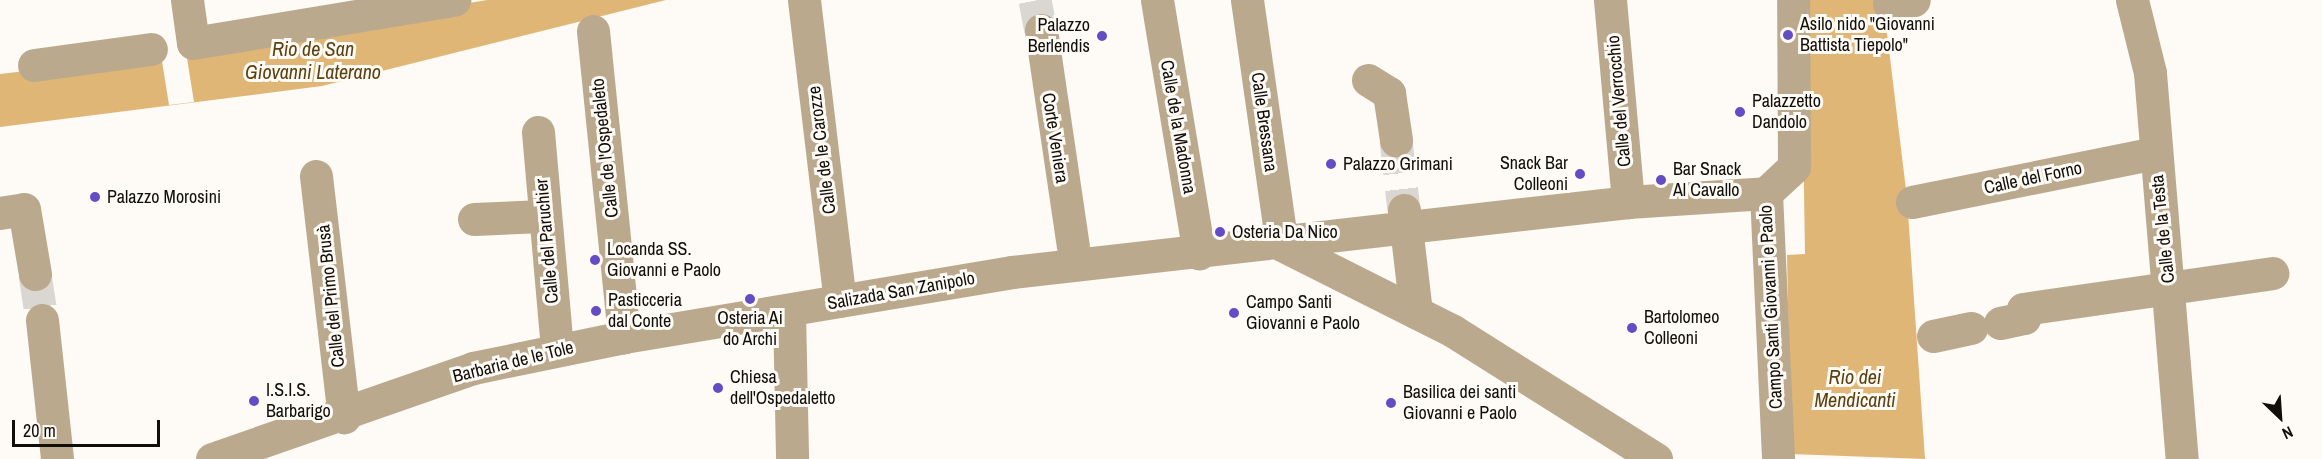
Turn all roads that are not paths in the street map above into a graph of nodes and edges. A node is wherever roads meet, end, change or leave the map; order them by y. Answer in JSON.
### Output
{"nodes":[{"id":1,"x":187,"y":0,"type":"edge"},
{"id":2,"x":454,"y":0,"type":"edge"},
{"id":3,"x":804,"y":0,"type":"edge"},
{"id":4,"x":1157,"y":0,"type":"edge"},
{"id":5,"x":1247,"y":0,"type":"edge"},
{"id":6,"x":1611,"y":0,"type":"edge"},
{"id":7,"x":1793,"y":0,"type":"edge"},
{"id":8,"x":2132,"y":0,"type":"edge"},
{"id":9,"x":1041,"y":30,"type":"tunnel mouth"},
{"id":10,"x":593,"y":31,"type":"dead end"},
{"id":11,"x":173,"y":46,"type":"junction"},
{"id":12,"x":34,"y":65,"type":"dead end"},
{"id":13,"x":1368,"y":80,"type":"dead end"},
{"id":14,"x":538,"y":132,"type":"dead end"},
{"id":15,"x":1396,"y":140,"type":"tunnel mouth"},
{"id":16,"x":2155,"y":153,"type":"junction"},
{"id":17,"x":316,"y":176,"type":"dead end"},
{"id":18,"x":1766,"y":193,"type":"junction"},
{"id":19,"x":1628,"y":202,"type":"junction"},
{"id":20,"x":1912,"y":202,"type":"dead end"},
{"id":21,"x":0,"y":213,"type":"edge"},
{"id":22,"x":543,"y":216,"type":"junction"},
{"id":23,"x":474,"y":219,"type":"dead end"},
{"id":24,"x":1405,"y":219,"type":"junction"},
{"id":25,"x":1282,"y":245,"type":"junction"},
{"id":26,"x":1074,"y":253,"type":"junction"},
{"id":27,"x":1199,"y":254,"type":"junction"},
{"id":28,"x":1012,"y":272,"type":"joint"},
{"id":29,"x":2272,"y":273,"type":"dead end"},
{"id":30,"x":35,"y":274,"type":"tunnel mouth"},
{"id":31,"x":2169,"y":286,"type":"junction"},
{"id":32,"x":840,"y":301,"type":"junction"},
{"id":33,"x":789,"y":311,"type":"junction"},
{"id":34,"x":1416,"y":312,"type":"junction"},
{"id":35,"x":42,"y":320,"type":"tunnel mouth"},
{"id":36,"x":1933,"y":336,"type":"dead end"},
{"id":37,"x":624,"y":337,"type":"junction"},
{"id":38,"x":557,"y":350,"type":"junction"},
{"id":39,"x":344,"y":417,"type":"junction"},
{"id":40,"x":57,"y":459,"type":"edge"},
{"id":41,"x":212,"y":459,"type":"edge"},
{"id":42,"x":792,"y":459,"type":"edge"},
{"id":43,"x":1656,"y":459,"type":"edge"},
{"id":44,"x":1778,"y":459,"type":"edge"},
{"id":45,"x":2182,"y":459,"type":"edge"}],
"edges":[{"from":1,"to":11,"type":"street"},
{"from":2,"to":11,"type":"street"},
{"from":3,"to":32,"type":"street","name":"Calle de le Carozze"},
{"from":4,"to":27,"type":"street","name":"Calle de la Madonna"},
{"from":5,"to":25,"type":"street","name":"Calle Bressana"},
{"from":6,"to":19,"type":"street","name":"Calle del Verrocchio"},
{"from":7,"to":18,"type":"street"},
{"from":8,"to":16,"type":"street","name":"Calle de la Testa"},
{"from":9,"to":26,"type":"street","name":"Corte Veniera"},
{"from":10,"to":37,"type":"street","name":"Calle de l'Ospedaleto"},
{"from":11,"to":12,"type":"street"},
{"from":13,"to":15,"type":"street"},
{"from":14,"to":22,"type":"street","name":"Calle del Paruchier"},
{"from":16,"to":20,"type":"street","name":"Calle del Forno"},
{"from":16,"to":31,"type":"street","name":"Calle de la Testa"},
{"from":17,"to":39,"type":"street","name":"Calle del Primo Brusà"},
{"from":18,"to":19,"type":"street","name":"Campo Santi Giovanni e Paolo"},
{"from":18,"to":44,"type":"street","name":"Campo Santi Giovanni e Paolo"},
{"from":19,"to":24,"type":"street","name":"Campo Santi Giovanni e Paolo"},
{"from":21,"to":30,"type":"street"},
{"from":22,"to":23,"type":"street"},
{"from":22,"to":38,"type":"street","name":"Calle del Paruchier"},
{"from":24,"to":25,"type":"street","name":"Campo Santi Giovanni e Paolo"},
{"from":24,"to":34,"type":"street"},
{"from":25,"to":27,"type":"street","name":"Campo Santi Giovanni e Paolo"},
{"from":25,"to":34,"type":"street"},
{"from":26,"to":27,"type":"street","name":"Campo Santi Giovanni e Paolo"},
{"from":26,"to":28,"type":"street","name":"Campo Santi Giovanni e Paolo"},
{"from":28,"to":32,"type":"street","name":"Salizada San Zanipolo"},
{"from":29,"to":31,"type":"street"},
{"from":31,"to":36,"type":"street"},
{"from":31,"to":45,"type":"street","name":"Calle de la Testa"},
{"from":32,"to":33,"type":"street","name":"Salizada San Zanipolo"},
{"from":33,"to":37,"type":"street","name":"Barbaria de le Tole"},
{"from":33,"to":42,"type":"street"},
{"from":34,"to":43,"type":"street"},
{"from":35,"to":40,"type":"street"},
{"from":37,"to":38,"type":"street","name":"Barbaria de le Tole"},
{"from":38,"to":39,"type":"street","name":"Barbaria de le Tole"},
{"from":39,"to":41,"type":"street","name":"Barbaria de le Tole"}]}
